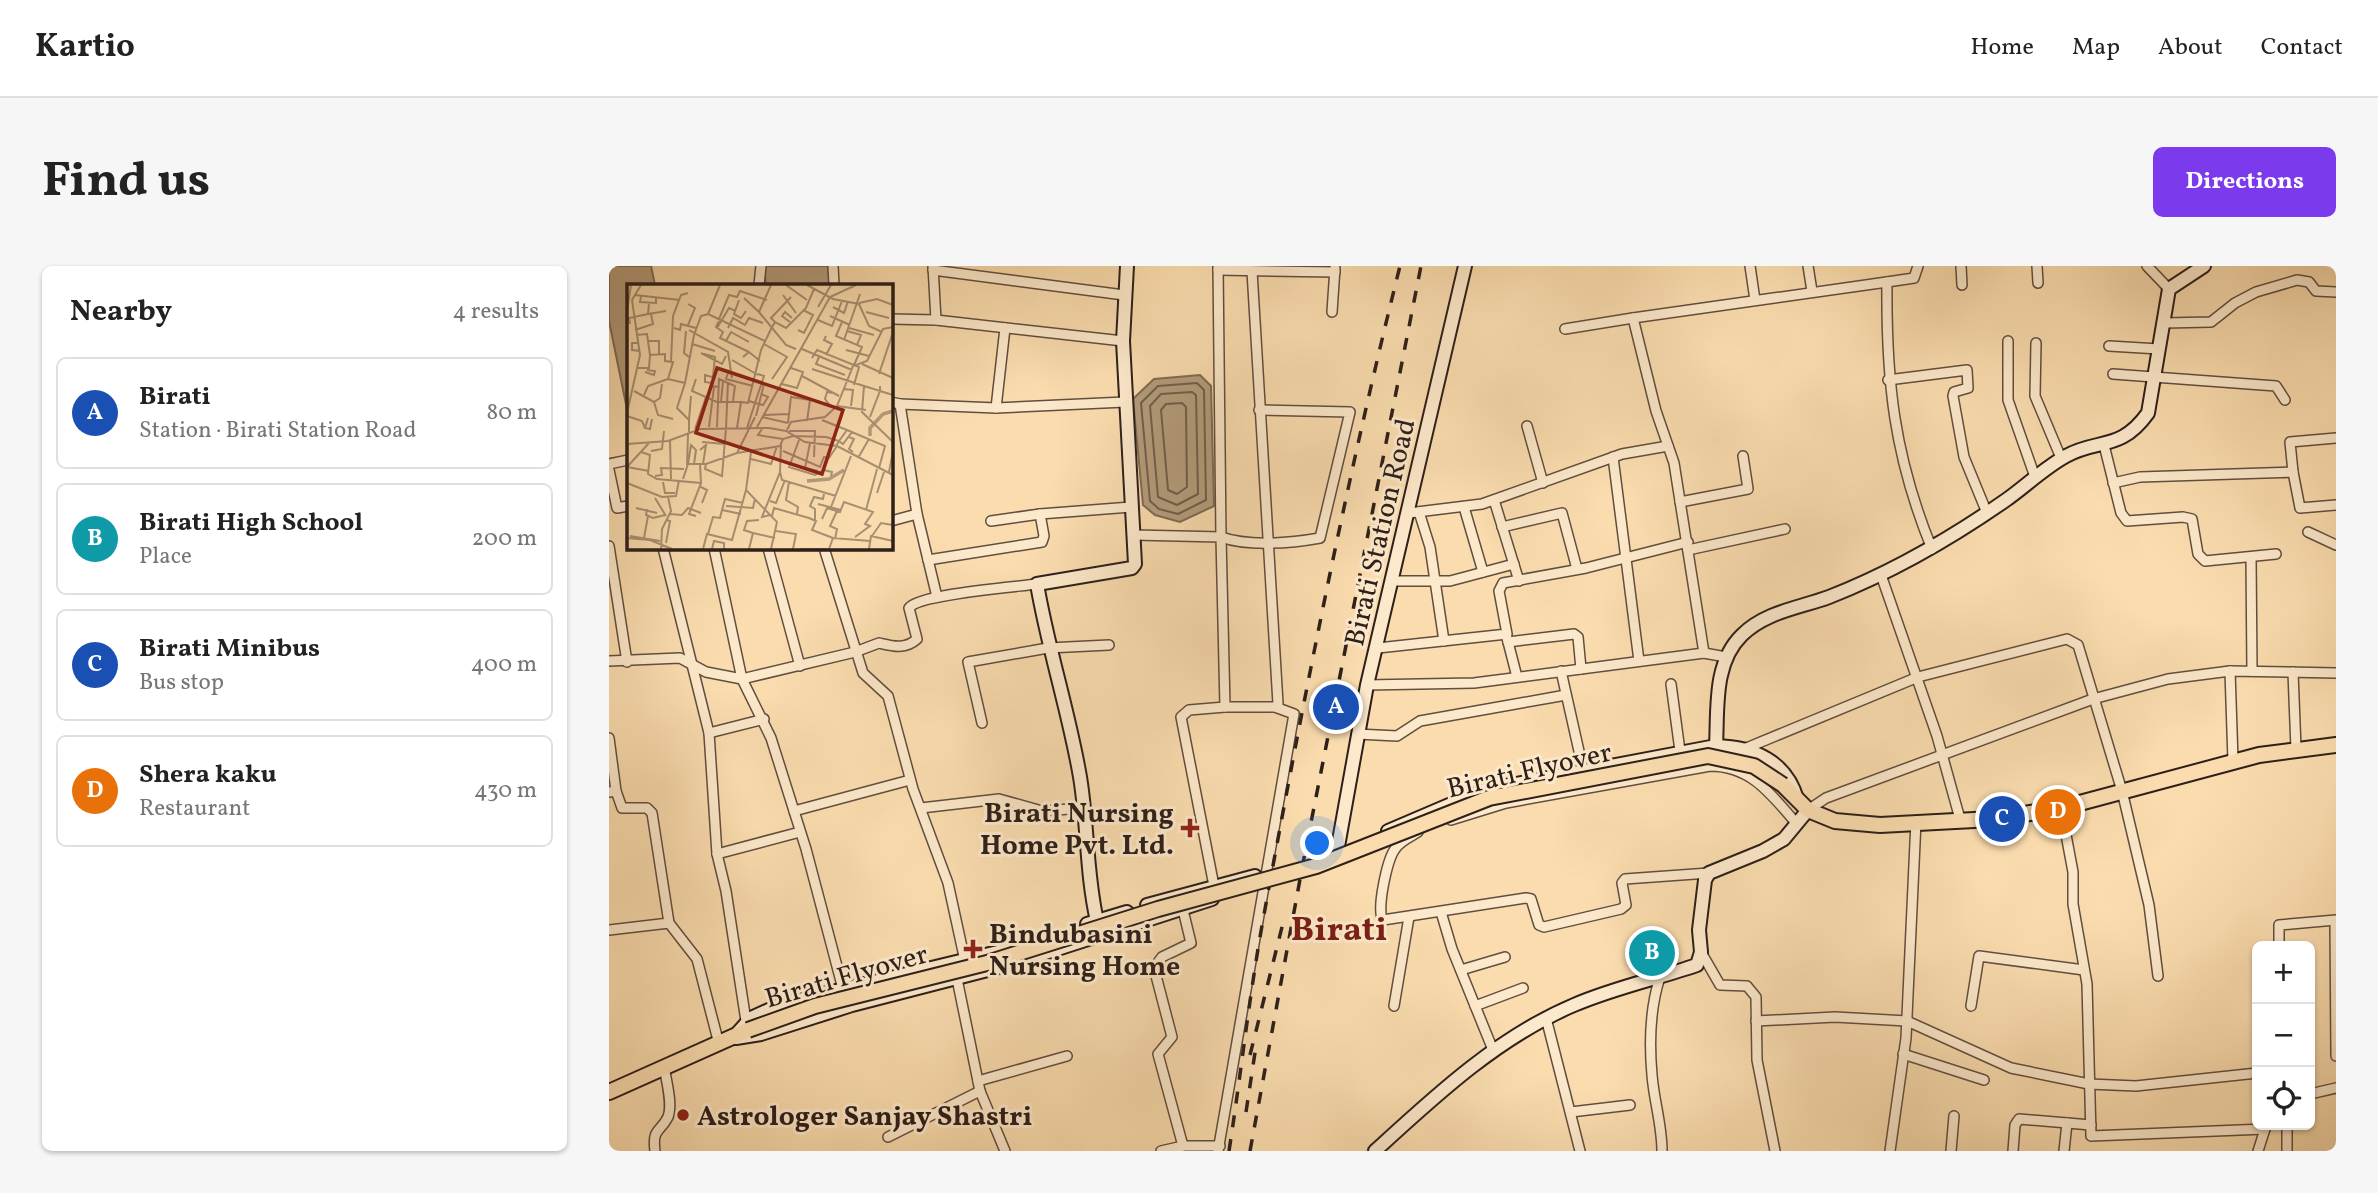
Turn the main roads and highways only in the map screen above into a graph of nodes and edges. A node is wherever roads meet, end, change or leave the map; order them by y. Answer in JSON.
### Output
{"nodes":[{"id":1,"x":2336,"y":745,"type":"edge"},
{"id":2,"x":609,"y":1092,"type":"edge"}],
"edges":[{"from":1,"to":2,"type":"main road","name":"Birati Flyover","bridge":true}]}
